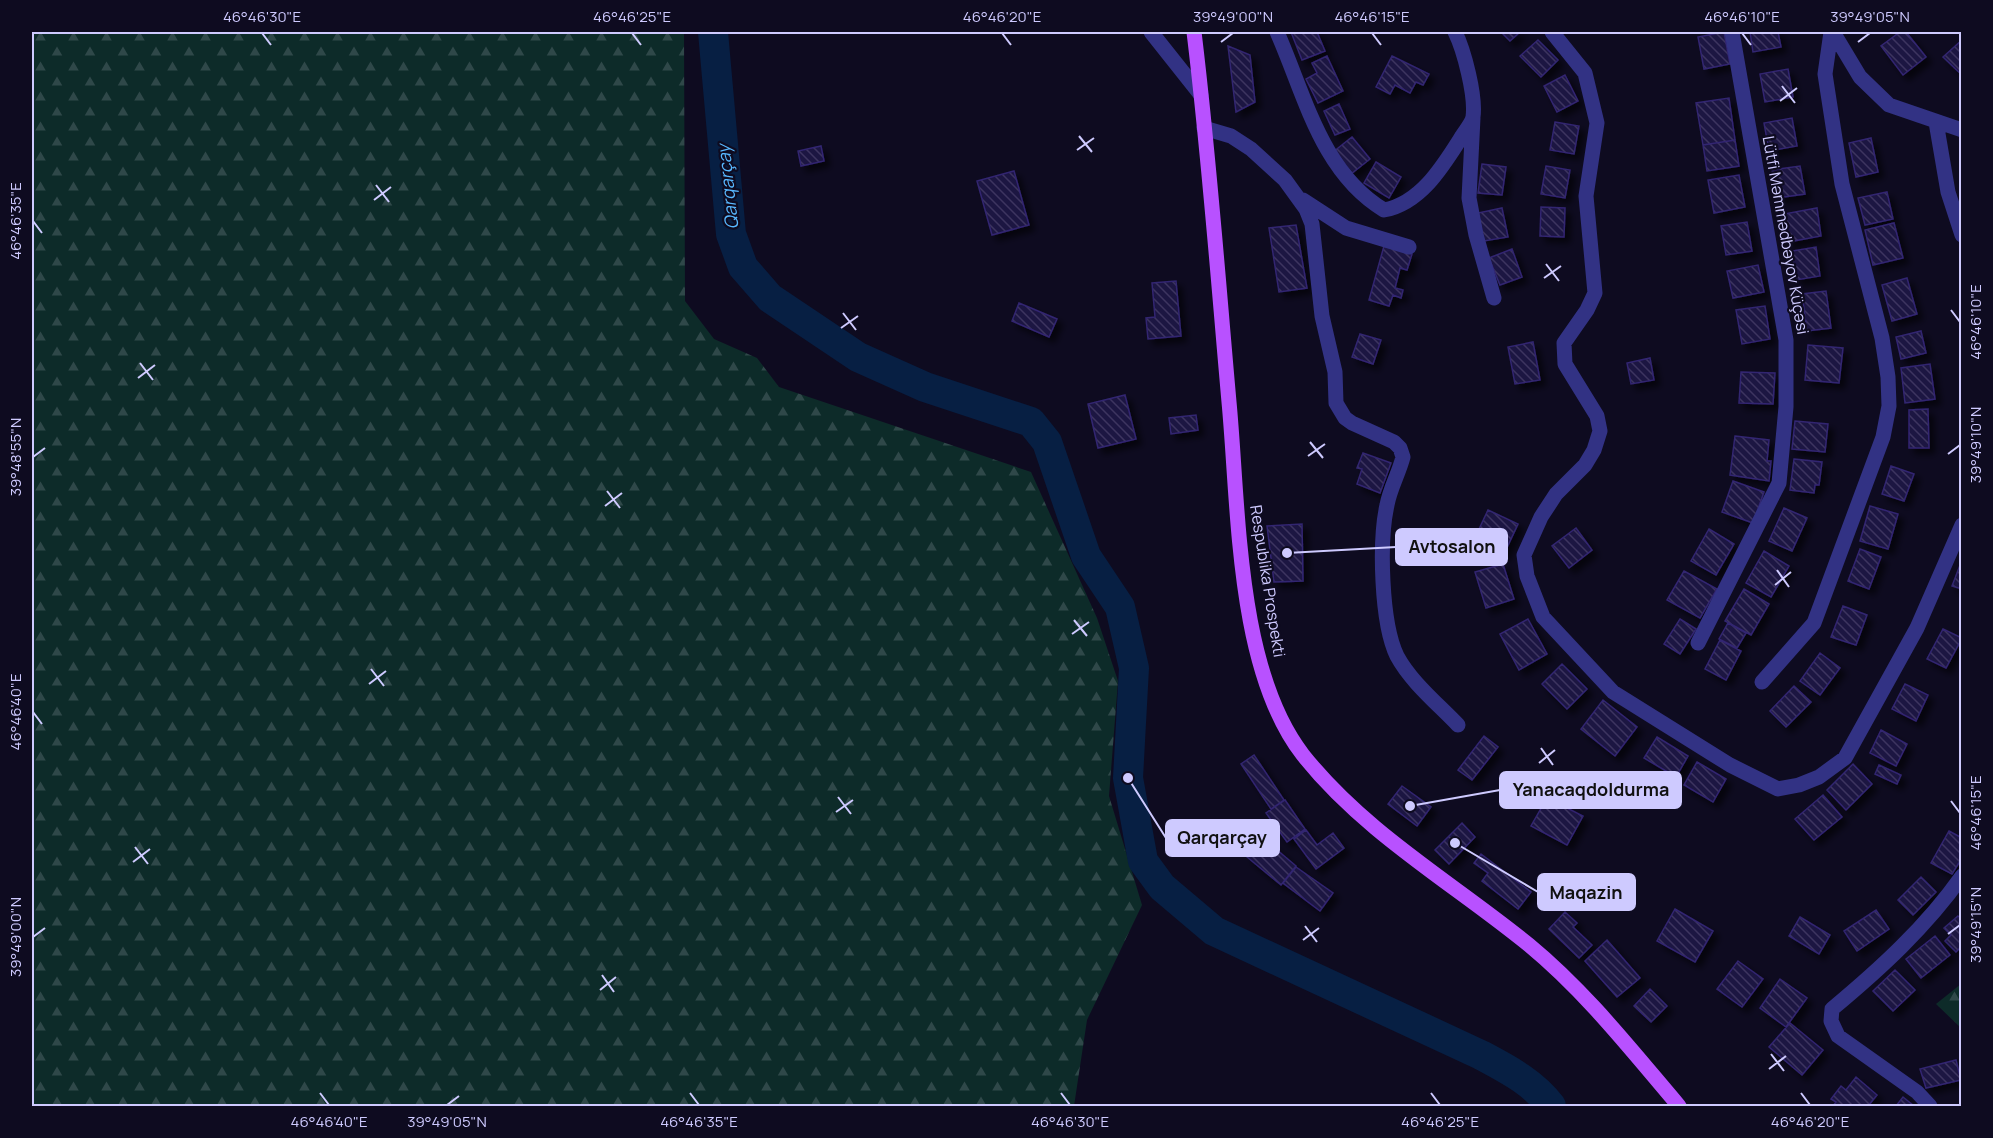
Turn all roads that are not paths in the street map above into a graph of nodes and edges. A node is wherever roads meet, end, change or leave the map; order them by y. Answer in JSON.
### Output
{"nodes":[{"id":1,"x":1151,"y":32,"type":"edge"},
{"id":2,"x":1194,"y":32,"type":"edge"},
{"id":3,"x":1277,"y":32,"type":"edge"},
{"id":4,"x":1455,"y":32,"type":"edge"},
{"id":5,"x":1552,"y":32,"type":"edge"},
{"id":6,"x":1732,"y":32,"type":"edge"},
{"id":7,"x":1832,"y":32,"type":"edge"},
{"id":8,"x":1201,"y":95,"type":"junction"},
{"id":9,"x":1473,"y":118,"type":"junction"},
{"id":10,"x":1936,"y":122,"type":"junction"},
{"id":11,"x":1204,"y":128,"type":"junction"},
{"id":12,"x":1962,"y":130,"type":"edge"},
{"id":13,"x":1298,"y":196,"type":"junction"},
{"id":14,"x":1962,"y":235,"type":"edge"},
{"id":15,"x":1409,"y":247,"type":"dead end"},
{"id":16,"x":1494,"y":298,"type":"dead end"},
{"id":17,"x":1962,"y":525,"type":"edge"},
{"id":18,"x":1698,"y":643,"type":"dead end"},
{"id":19,"x":1762,"y":682,"type":"dead end"},
{"id":20,"x":1458,"y":725,"type":"dead end"},
{"id":21,"x":1962,"y":876,"type":"edge"},
{"id":22,"x":1679,"y":1107,"type":"edge"},
{"id":23,"x":1930,"y":1107,"type":"edge"}],
"edges":[{"from":1,"to":8,"type":"street"},
{"from":2,"to":8,"type":"main road","name":"Respublika Prospekti"},
{"from":3,"to":9,"type":"street"},
{"from":4,"to":9,"type":"street"},
{"from":5,"to":17,"type":"street"},
{"from":6,"to":18,"type":"street","name":"Lütfi Məmmədbəyov Küçəsi"},
{"from":7,"to":10,"type":"street"},
{"from":7,"to":19,"type":"street"},
{"from":8,"to":11,"type":"main road","name":"Respublika Prospekti"},
{"from":9,"to":16,"type":"street"},
{"from":10,"to":12,"type":"street"},
{"from":10,"to":14,"type":"street"},
{"from":11,"to":13,"type":"street"},
{"from":11,"to":22,"type":"main road","name":"Respublika Prospekti"},
{"from":13,"to":15,"type":"street"},
{"from":13,"to":20,"type":"street"},
{"from":21,"to":23,"type":"street"}]}
